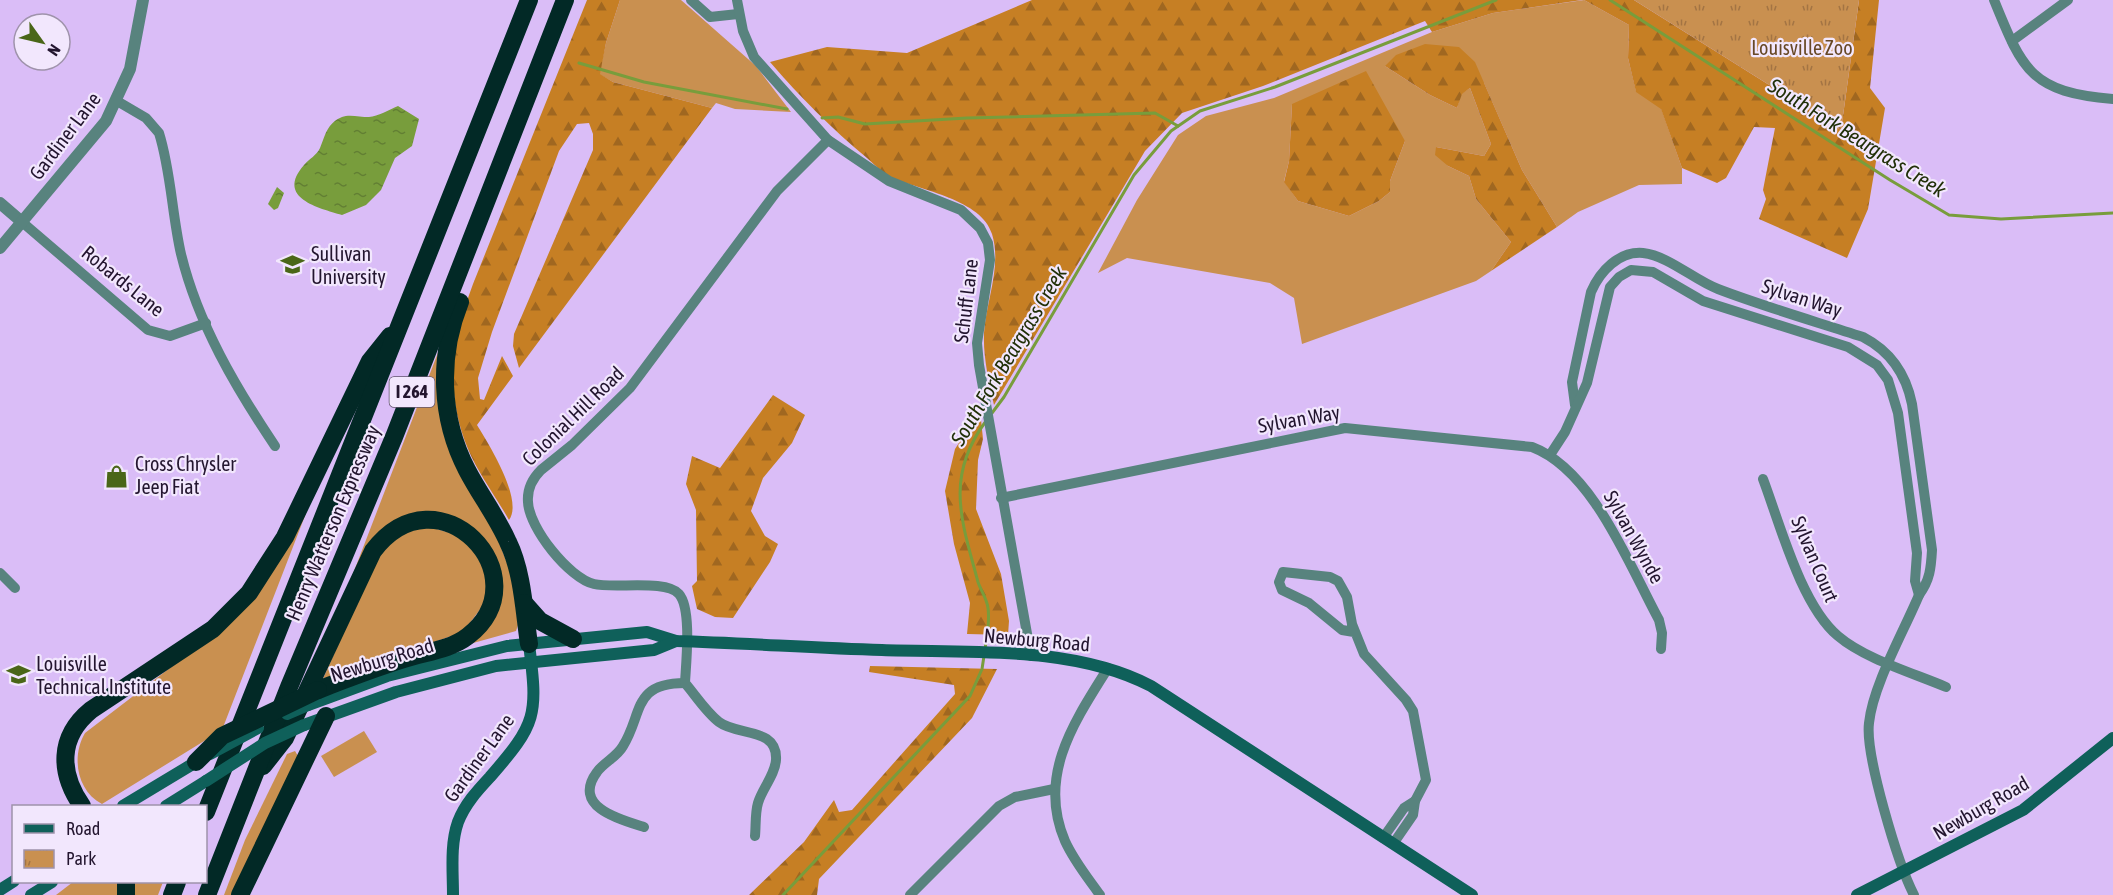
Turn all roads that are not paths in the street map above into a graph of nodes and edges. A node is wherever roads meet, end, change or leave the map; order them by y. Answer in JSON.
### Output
{"nodes":[{"id":1,"x":143,"y":0,"type":"edge"},
{"id":2,"x":529,"y":0,"type":"edge"},
{"id":3,"x":565,"y":0,"type":"edge"},
{"id":4,"x":691,"y":0,"type":"edge"},
{"id":5,"x":737,"y":0,"type":"edge"},
{"id":6,"x":1994,"y":0,"type":"edge"},
{"id":7,"x":2068,"y":0,"type":"edge"},
{"id":8,"x":738,"y":14,"type":"junction"},
{"id":9,"x":2012,"y":41,"type":"junction"},
{"id":10,"x":2113,"y":99,"type":"edge"},
{"id":11,"x":117,"y":101,"type":"junction"},
{"id":12,"x":828,"y":140,"type":"junction"},
{"id":13,"x":488,"y":200,"type":"junction"},
{"id":14,"x":0,"y":203,"type":"edge"},
{"id":15,"x":22,"y":222,"type":"junction"},
{"id":16,"x":0,"y":248,"type":"edge"},
{"id":17,"x":1672,"y":265,"type":"junction"},
{"id":18,"x":1664,"y":278,"type":"junction"},
{"id":19,"x":402,"y":320,"type":"junction"},
{"id":20,"x":206,"y":323,"type":"junction"},
{"id":21,"x":1575,"y":405,"type":"junction"},
{"id":22,"x":276,"y":446,"type":"dead end"},
{"id":23,"x":1550,"y":455,"type":"junction"},
{"id":24,"x":1763,"y":479,"type":"dead end"},
{"id":25,"x":1001,"y":498,"type":"junction"},
{"id":26,"x":1929,"y":532,"type":"junction"},
{"id":27,"x":1914,"y":533,"type":"junction"},
{"id":28,"x":0,"y":573,"type":"edge"},
{"id":29,"x":15,"y":588,"type":"dead end"},
{"id":30,"x":1919,"y":595,"type":"junction"},
{"id":31,"x":524,"y":603,"type":"junction"},
{"id":32,"x":1354,"y":632,"type":"junction"},
{"id":33,"x":573,"y":639,"type":"junction"},
{"id":34,"x":682,"y":641,"type":"junction"},
{"id":35,"x":529,"y":644,"type":"junction"},
{"id":36,"x":1660,"y":649,"type":"dead end"},
{"id":37,"x":1031,"y":656,"type":"junction"},
{"id":38,"x":1890,"y":663,"type":"junction"},
{"id":39,"x":531,"y":664,"type":"junction"},
{"id":40,"x":1108,"y":668,"type":"junction"},
{"id":41,"x":685,"y":683,"type":"junction"},
{"id":42,"x":1946,"y":687,"type":"dead end"},
{"id":43,"x":313,"y":698,"type":"junction"},
{"id":44,"x":326,"y":716,"type":"junction"},
{"id":45,"x":2113,"y":738,"type":"edge"},
{"id":46,"x":196,"y":762,"type":"joint"},
{"id":47,"x":252,"y":780,"type":"junction"},
{"id":48,"x":1054,"y":789,"type":"junction"},
{"id":49,"x":81,"y":805,"type":"edge"},
{"id":50,"x":126,"y":805,"type":"edge"},
{"id":51,"x":169,"y":805,"type":"edge"},
{"id":52,"x":207,"y":809,"type":"edge"},
{"id":53,"x":644,"y":827,"type":"dead end"},
{"id":54,"x":755,"y":836,"type":"dead end"},
{"id":55,"x":1388,"y":841,"type":"junction"},
{"id":56,"x":1904,"y":873,"type":"junction"},
{"id":57,"x":50,"y":883,"type":"edge"},
{"id":58,"x":31,"y":895,"type":"edge"},
{"id":59,"x":207,"y":895,"type":"edge"},
{"id":60,"x":240,"y":895,"type":"edge"},
{"id":61,"x":453,"y":895,"type":"edge"},
{"id":62,"x":910,"y":895,"type":"edge"},
{"id":63,"x":1100,"y":895,"type":"edge"},
{"id":64,"x":1472,"y":895,"type":"edge"},
{"id":65,"x":1857,"y":895,"type":"edge"},
{"id":66,"x":1914,"y":895,"type":"edge"}],
"edges":[{"from":1,"to":11,"type":"street","name":"Gardiner Lane"},
{"from":2,"to":19,"type":"highway","name":"Henry Watterson Expressway","number":"I 264"},
{"from":3,"to":13,"type":"highway","name":"Henry Watterson Expressway","number":"I 264"},
{"from":4,"to":8,"type":"street"},
{"from":5,"to":8,"type":"street","name":"Schuff Lane"},
{"from":6,"to":9,"type":"street"},
{"from":7,"to":9,"type":"street"},
{"from":8,"to":12,"type":"street","name":"Schuff Lane"},
{"from":9,"to":10,"type":"street"},
{"from":11,"to":15,"type":"street","name":"Gardiner Lane"},
{"from":11,"to":20,"type":"street"},
{"from":12,"to":25,"type":"street","name":"Schuff Lane"},
{"from":12,"to":34,"type":"street","name":"Colonial Hill Road"},
{"from":13,"to":31,"type":"highway"},
{"from":13,"to":47,"type":"highway","name":"Henry Watterson Expressway","number":"I 264"},
{"from":14,"to":15,"type":"street","name":"Robards Lane"},
{"from":15,"to":16,"type":"street","name":"Gardiner Lane"},
{"from":15,"to":20,"type":"street","name":"Robards Lane"},
{"from":17,"to":18,"type":"street"},
{"from":17,"to":21,"type":"street","name":"Sylvan Way"},
{"from":17,"to":26,"type":"street","name":"Sylvan Way"},
{"from":18,"to":21,"type":"street","name":"Sylvan Way"},
{"from":18,"to":27,"type":"street","name":"Sylvan Way"},
{"from":19,"to":49,"type":"highway"},
{"from":19,"to":52,"type":"highway","name":"Henry Watterson Expressway","number":"I 264"},
{"from":20,"to":22,"type":"street"},
{"from":21,"to":23,"type":"street","name":"Sylvan Way"},
{"from":23,"to":25,"type":"street","name":"Sylvan Way"},
{"from":23,"to":36,"type":"street","name":"Sylvan Wynde"},
{"from":24,"to":38,"type":"street","name":"Sylvan Court"},
{"from":25,"to":37,"type":"street","name":"Schuff Lane"},
{"from":26,"to":27,"type":"street"},
{"from":26,"to":30,"type":"street","name":"Sylvan Way"},
{"from":27,"to":30,"type":"street","name":"Sylvan Way"},
{"from":28,"to":29,"type":"street"},
{"from":30,"to":38,"type":"street","name":"Sylvan Way"},
{"from":31,"to":33,"type":"highway"},
{"from":31,"to":35,"type":"highway"},
{"from":32,"to":32,"type":"street"},
{"from":32,"to":55,"type":"street"},
{"from":33,"to":34,"type":"main road","name":"Newburg Road"},
{"from":33,"to":35,"type":"main road","name":"Newburg Road"},
{"from":34,"to":37,"type":"main road","name":"Newburg Road"},
{"from":34,"to":39,"type":"main road","name":"Newburg Road"},
{"from":34,"to":41,"type":"street"},
{"from":35,"to":39,"type":"main road","name":"Gardiner Lane"},
{"from":35,"to":43,"type":"main road","name":"Newburg Road"},
{"from":37,"to":40,"type":"main road","name":"Newburg Road"},
{"from":38,"to":42,"type":"street","name":"Sylvan Court"},
{"from":38,"to":56,"type":"street","name":"Sylvan Way"},
{"from":39,"to":44,"type":"main road","name":"Newburg Road"},
{"from":39,"to":61,"type":"main road","name":"Gardiner Lane"},
{"from":40,"to":48,"type":"street"},
{"from":40,"to":55,"type":"main road","name":"Newburg Road"},
{"from":41,"to":53,"type":"street"},
{"from":41,"to":54,"type":"street"},
{"from":43,"to":46,"type":"highway","bridge":true},
{"from":43,"to":47,"type":"highway"},
{"from":44,"to":51,"type":"main road","name":"Newburg Road","bridge":true},
{"from":44,"to":60,"type":"highway"},
{"from":45,"to":56,"type":"main road","name":"Newburg Road"},
{"from":46,"to":50,"type":"main road"},
{"from":47,"to":59,"type":"highway","name":"Henry Watterson Expressway","number":"I 264"},
{"from":48,"to":62,"type":"street"},
{"from":48,"to":63,"type":"street"},
{"from":55,"to":64,"type":"main road","name":"Newburg Road"},
{"from":56,"to":65,"type":"main road","name":"Newburg Road"},
{"from":56,"to":66,"type":"street","name":"Sylvan Way"},
{"from":57,"to":58,"type":"main road"}]}
